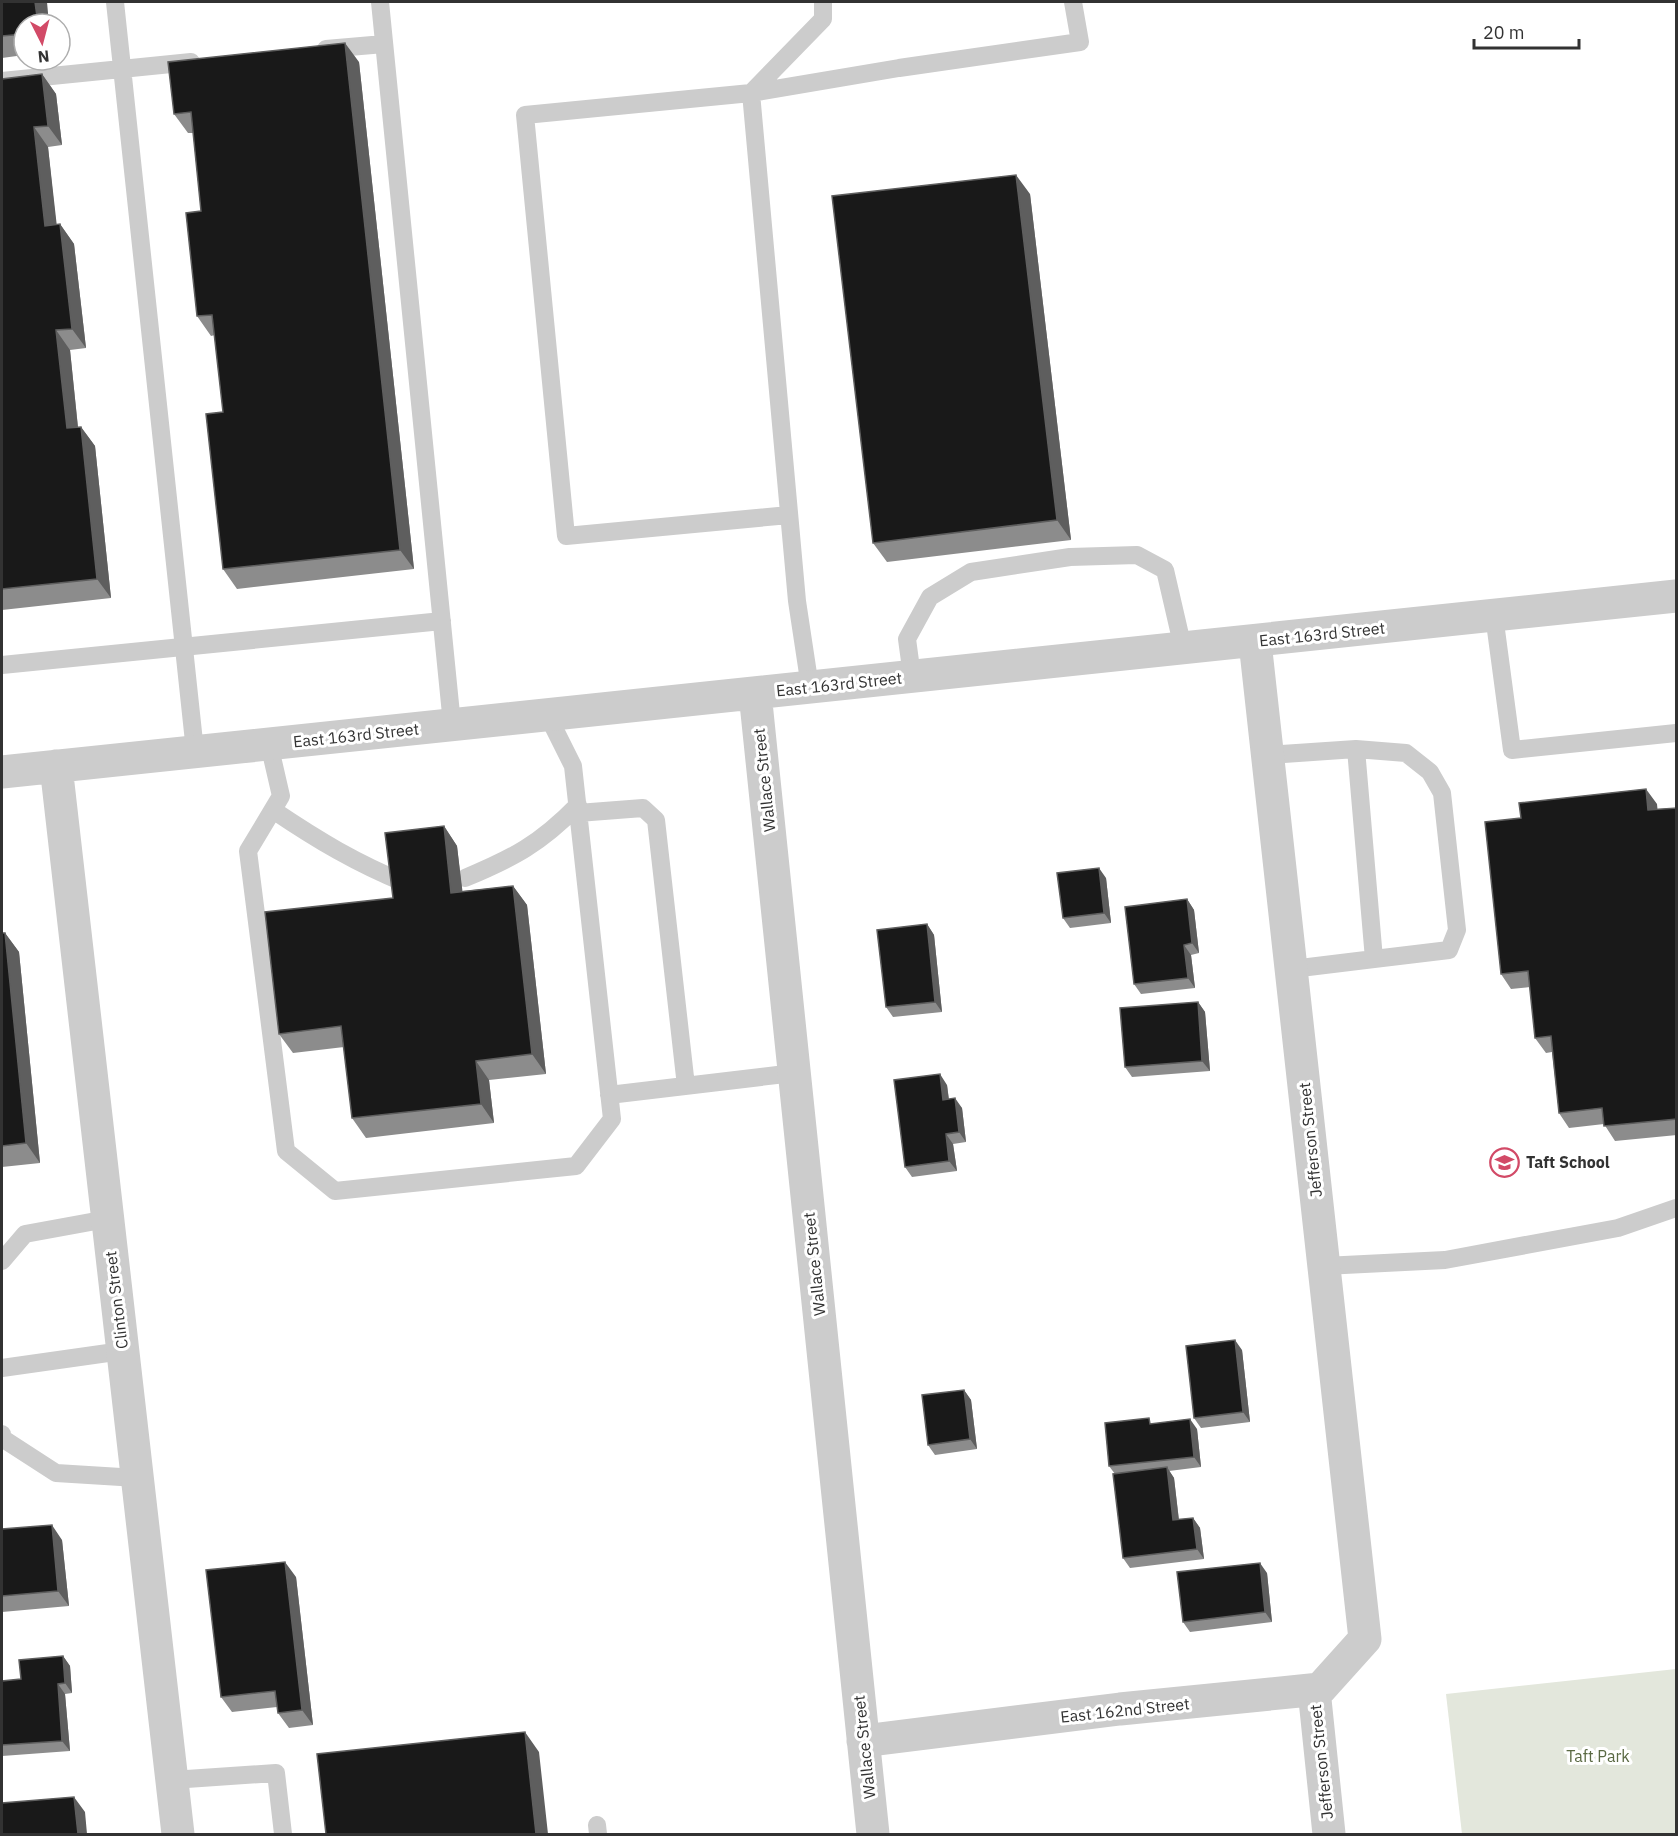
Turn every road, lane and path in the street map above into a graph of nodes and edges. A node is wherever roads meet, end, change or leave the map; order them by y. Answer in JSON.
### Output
{"nodes":[{"id":1,"x":115,"y":2,"type":"edge"},
{"id":2,"x":380,"y":2,"type":"edge"},
{"id":3,"x":824,"y":2,"type":"edge"},
{"id":4,"x":1073,"y":2,"type":"edge"},
{"id":5,"x":384,"y":44,"type":"junction"},
{"id":6,"x":313,"y":51,"type":"edge"},
{"id":7,"x":206,"y":61,"type":"edge"},
{"id":8,"x":122,"y":69,"type":"junction"},
{"id":9,"x":2,"y":81,"type":"edge"},
{"id":10,"x":751,"y":93,"type":"junction"},
{"id":11,"x":789,"y":515,"type":"junction"},
{"id":12,"x":1677,"y":596,"type":"edge"},
{"id":13,"x":1494,"y":615,"type":"junction"},
{"id":14,"x":442,"y":621,"type":"junction"},
{"id":15,"x":1255,"y":642,"type":"junction"},
{"id":16,"x":184,"y":646,"type":"junction"},
{"id":17,"x":1184,"y":648,"type":"junction"},
{"id":18,"x":2,"y":665,"type":"edge"},
{"id":19,"x":912,"y":676,"type":"junction"},
{"id":20,"x":810,"y":687,"type":"junction"},
{"id":21,"x":755,"y":693,"type":"junction"},
{"id":22,"x":547,"y":714,"type":"junction"},
{"id":23,"x":452,"y":724,"type":"junction"},
{"id":24,"x":1677,"y":733,"type":"edge"},
{"id":25,"x":269,"y":744,"type":"junction"},
{"id":26,"x":1356,"y":749,"type":"junction"},
{"id":27,"x":195,"y":751,"type":"junction"},
{"id":28,"x":1268,"y":754,"type":"junction"},
{"id":29,"x":56,"y":766,"type":"junction"},
{"id":30,"x":2,"y":772,"type":"edge"},
{"id":31,"x":578,"y":809,"type":"junction"},
{"id":32,"x":273,"y":810,"type":"junction"},
{"id":33,"x":465,"y":879,"type":"dead end"},
{"id":34,"x":407,"y":884,"type":"edge"},
{"id":35,"x":1374,"y":959,"type":"junction"},
{"id":36,"x":1292,"y":969,"type":"junction"},
{"id":37,"x":794,"y":1073,"type":"junction"},
{"id":38,"x":686,"y":1086,"type":"junction"},
{"id":39,"x":609,"y":1095,"type":"junction"},
{"id":40,"x":1677,"y":1208,"type":"edge"},
{"id":41,"x":107,"y":1219,"type":"junction"},
{"id":42,"x":2,"y":1261,"type":"edge"},
{"id":43,"x":1324,"y":1266,"type":"junction"},
{"id":44,"x":122,"y":1351,"type":"junction"},
{"id":45,"x":2,"y":1368,"type":"edge"},
{"id":46,"x":2,"y":1434,"type":"edge"},
{"id":47,"x":137,"y":1478,"type":"junction"},
{"id":48,"x":1314,"y":1690,"type":"junction"},
{"id":49,"x":863,"y":1741,"type":"junction"},
{"id":50,"x":172,"y":1780,"type":"junction"},
{"id":51,"x":178,"y":1834,"type":"edge"},
{"id":52,"x":282,"y":1834,"type":"edge"},
{"id":53,"x":873,"y":1834,"type":"edge"},
{"id":54,"x":1329,"y":1834,"type":"edge"}],
"edges":[{"from":1,"to":8,"type":"lane"},
{"from":2,"to":5,"type":"lane"},
{"from":3,"to":10,"type":"lane"},
{"from":4,"to":10,"type":"lane"},
{"from":5,"to":6,"type":"lane"},
{"from":5,"to":14,"type":"lane"},
{"from":7,"to":8,"type":"lane"},
{"from":8,"to":9,"type":"lane"},
{"from":8,"to":16,"type":"lane"},
{"from":10,"to":11,"type":"lane"},
{"from":10,"to":11,"type":"lane"},
{"from":11,"to":20,"type":"lane"},
{"from":12,"to":13,"type":"street","name":"East 163rd Street"},
{"from":13,"to":15,"type":"street","name":"East 163rd Street"},
{"from":13,"to":24,"type":"lane"},
{"from":14,"to":16,"type":"lane"},
{"from":14,"to":23,"type":"lane"},
{"from":15,"to":17,"type":"street","name":"East 163rd Street"},
{"from":15,"to":28,"type":"street","name":"Jefferson Street"},
{"from":16,"to":18,"type":"lane"},
{"from":16,"to":27,"type":"lane"},
{"from":17,"to":19,"type":"street","name":"East 163rd Street"},
{"from":17,"to":19,"type":"lane"},
{"from":19,"to":20,"type":"street","name":"East 163rd Street"},
{"from":20,"to":21,"type":"street","name":"East 163rd Street"},
{"from":21,"to":22,"type":"street","name":"East 163rd Street"},
{"from":21,"to":37,"type":"street","name":"Wallace Street"},
{"from":22,"to":23,"type":"street","name":"East 163rd Street"},
{"from":22,"to":31,"type":"lane"},
{"from":23,"to":25,"type":"street","name":"East 163rd Street"},
{"from":25,"to":27,"type":"street","name":"East 163rd Street"},
{"from":25,"to":32,"type":"lane"},
{"from":26,"to":28,"type":"lane"},
{"from":26,"to":35,"type":"lane"},
{"from":26,"to":35,"type":"lane"},
{"from":27,"to":29,"type":"street","name":"East 163rd Street"},
{"from":28,"to":36,"type":"street","name":"Jefferson Street"},
{"from":29,"to":30,"type":"street","name":"East 163rd Street"},
{"from":29,"to":41,"type":"street","name":"Clinton Street"},
{"from":31,"to":33,"type":"lane"},
{"from":31,"to":38,"type":"lane"},
{"from":31,"to":39,"type":"lane"},
{"from":32,"to":34,"type":"lane"},
{"from":32,"to":39,"type":"lane"},
{"from":35,"to":36,"type":"lane"},
{"from":36,"to":43,"type":"street","name":"Jefferson Street"},
{"from":37,"to":38,"type":"lane"},
{"from":37,"to":49,"type":"street","name":"Wallace Street"},
{"from":38,"to":39,"type":"lane"},
{"from":40,"to":43,"type":"lane"},
{"from":41,"to":42,"type":"lane"},
{"from":41,"to":44,"type":"street","name":"Clinton Street"},
{"from":43,"to":48,"type":"street","name":"Jefferson Street"},
{"from":44,"to":45,"type":"lane"},
{"from":44,"to":47,"type":"street","name":"Clinton Street"},
{"from":46,"to":47,"type":"lane"},
{"from":47,"to":50,"type":"street","name":"Clinton Street"},
{"from":48,"to":49,"type":"street","name":"East 162nd Street"},
{"from":48,"to":54,"type":"street","name":"Jefferson Street"},
{"from":49,"to":53,"type":"street","name":"Wallace Street"},
{"from":50,"to":51,"type":"street","name":"Clinton Street"},
{"from":50,"to":52,"type":"lane"}]}
